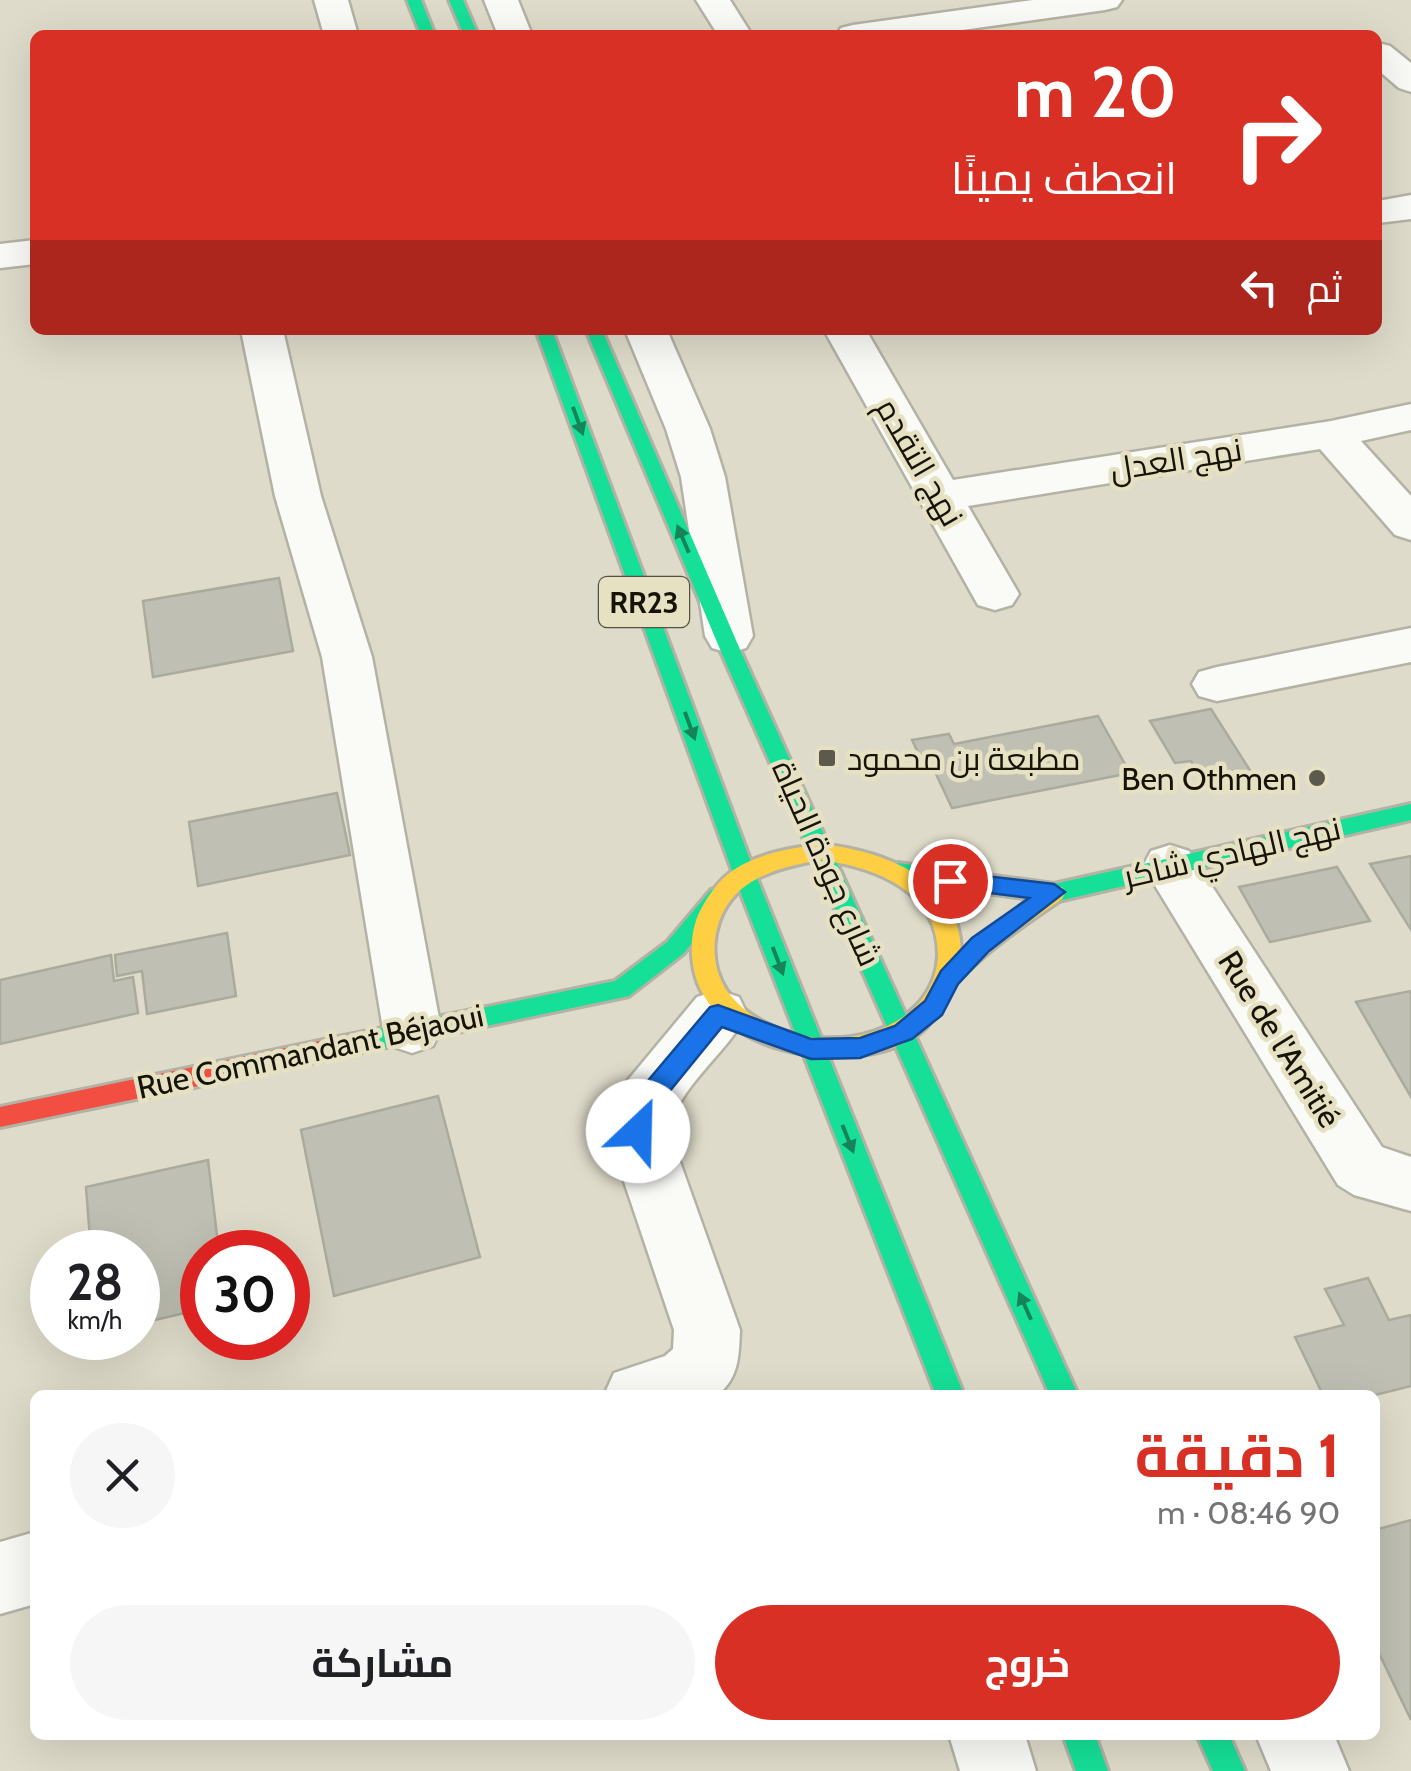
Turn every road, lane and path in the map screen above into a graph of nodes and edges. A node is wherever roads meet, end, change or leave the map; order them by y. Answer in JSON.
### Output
{"nodes":[{"id":1,"x":331,"y":0,"type":"edge"},
{"id":2,"x":414,"y":0,"type":"edge"},
{"id":3,"x":456,"y":0,"type":"edge"},
{"id":4,"x":501,"y":0,"type":"edge"},
{"id":5,"x":713,"y":0,"type":"edge"},
{"id":6,"x":1105,"y":0,"type":"edge"},
{"id":7,"x":955,"y":18,"type":"edge"},
{"id":8,"x":340,"y":30,"type":"edge"},
{"id":9,"x":426,"y":30,"type":"edge"},
{"id":10,"x":469,"y":30,"type":"edge"},
{"id":11,"x":513,"y":30,"type":"edge"},
{"id":12,"x":732,"y":30,"type":"edge"},
{"id":13,"x":883,"y":30,"type":"edge"},
{"id":14,"x":1411,"y":42,"type":"edge"},
{"id":15,"x":1382,"y":49,"type":"edge"},
{"id":16,"x":1382,"y":54,"type":"edge"},
{"id":17,"x":1411,"y":81,"type":"edge"},
{"id":18,"x":1411,"y":206,"type":"edge"},
{"id":19,"x":1382,"y":211,"type":"edge"},
{"id":20,"x":30,"y":253,"type":"edge"},
{"id":21,"x":0,"y":256,"type":"edge"},
{"id":22,"x":263,"y":335,"type":"edge"},
{"id":23,"x":546,"y":335,"type":"edge"},
{"id":24,"x":596,"y":335,"type":"edge"},
{"id":25,"x":648,"y":335,"type":"edge"},
{"id":26,"x":848,"y":335,"type":"edge"},
{"id":27,"x":1411,"y":417,"type":"edge"},
{"id":28,"x":1332,"y":434,"type":"junction"},
{"id":29,"x":941,"y":496,"type":"junction"},
{"id":30,"x":1411,"y":525,"type":"edge"},
{"id":31,"x":995,"y":594,"type":"dead end"},
{"id":32,"x":1411,"y":646,"type":"edge"},
{"id":33,"x":732,"y":654,"type":"junction"},
{"id":34,"x":1218,"y":684,"type":"dead end"},
{"id":35,"x":1411,"y":812,"type":"edge"},
{"id":36,"x":822,"y":852,"type":"junction"},
{"id":37,"x":1170,"y":866,"type":"junction"},
{"id":38,"x":898,"y":872,"type":"junction"},
{"id":39,"x":744,"y":873,"type":"junction"},
{"id":40,"x":1054,"y":892,"type":"junction"},
{"id":41,"x":719,"y":896,"type":"junction"},
{"id":42,"x":950,"y":977,"type":"junction"},
{"id":43,"x":620,"y":989,"type":"junction"},
{"id":44,"x":654,"y":995,"type":"dead end"},
{"id":45,"x":723,"y":1018,"type":"junction"},
{"id":46,"x":412,"y":1029,"type":"junction"},
{"id":47,"x":904,"y":1032,"type":"junction"},
{"id":48,"x":811,"y":1049,"type":"junction"},
{"id":49,"x":0,"y":1116,"type":"edge"},
{"id":50,"x":1411,"y":1184,"type":"edge"},
{"id":51,"x":941,"y":1382,"type":"edge"},
{"id":52,"x":1063,"y":1383,"type":"edge"},
{"id":53,"x":656,"y":1390,"type":"edge"},
{"id":54,"x":30,"y":1569,"type":"edge"},
{"id":55,"x":0,"y":1578,"type":"edge"},
{"id":56,"x":989,"y":1740,"type":"edge"},
{"id":57,"x":1081,"y":1740,"type":"edge"},
{"id":58,"x":1215,"y":1740,"type":"edge"},
{"id":59,"x":1296,"y":1740,"type":"edge"},
{"id":60,"x":998,"y":1771,"type":"edge"},
{"id":61,"x":1092,"y":1771,"type":"edge"},
{"id":62,"x":1229,"y":1771,"type":"edge"},
{"id":63,"x":1310,"y":1771,"type":"edge"}],
"edges":[{"from":1,"to":8,"type":"street"},
{"from":2,"to":9,"type":"main road"},
{"from":3,"to":10,"type":"main road"},
{"from":4,"to":11,"type":"street"},
{"from":5,"to":12,"type":"street"},
{"from":6,"to":7,"type":"street"},
{"from":7,"to":13,"type":"street"},
{"from":14,"to":15,"type":"street"},
{"from":16,"to":17,"type":"street"},
{"from":18,"to":19,"type":"street"},
{"from":20,"to":21,"type":"street"},
{"from":22,"to":46,"type":"street"},
{"from":23,"to":39,"type":"main road","number":"RR23","one_way":true},
{"from":33,"to":24,"type":"main road","name":"شارع جودة الحياة","number":"RR23","one_way":true},
{"from":25,"to":33,"type":"street"},
{"from":26,"to":29,"type":"street","name":"نهج التقدم"},
{"from":27,"to":28,"type":"street","name":"نهج العدل"},
{"from":28,"to":29,"type":"street","name":"نهج العدل"},
{"from":28,"to":30,"type":"street"},
{"from":29,"to":31,"type":"street","name":"نهج التقدم"},
{"from":32,"to":34,"type":"street"},
{"from":33,"to":36,"type":"main road","name":"شارع جودة الحياة","number":"RR23"},
{"from":35,"to":37,"type":"main road","name":"نهج الهادي شاكر"},
{"from":36,"to":38,"type":"main road"},
{"from":36,"to":39,"type":"main road"},
{"from":36,"to":47,"type":"main road","name":"شارع جودة الحياة","number":"RR23"},
{"from":37,"to":40,"type":"main road","name":"نهج الهادي شاكر"},
{"from":37,"to":50,"type":"street","name":"Rue de l'Amitié"},
{"from":38,"to":40,"type":"main road"},
{"from":38,"to":42,"type":"main road"},
{"from":39,"to":41,"type":"main road"},
{"from":39,"to":48,"type":"main road","number":"RR23","one_way":true},
{"from":40,"to":42,"type":"main road"},
{"from":41,"to":43,"type":"main road"},
{"from":41,"to":45,"type":"main road"},
{"from":42,"to":47,"type":"main road"},
{"from":43,"to":44,"type":"main road"},
{"from":43,"to":46,"type":"main road","name":"Rue Commandant Béjaoui"},
{"from":45,"to":48,"type":"main road"},
{"from":45,"to":53,"type":"street"},
{"from":46,"to":49,"type":"main road","name":"Rue Commandant Béjaoui"},
{"from":47,"to":48,"type":"main road"},
{"from":52,"to":47,"type":"main road","name":"شارع جودة الحياة","number":"RR23","one_way":true},
{"from":48,"to":51,"type":"main road","number":"RR23","one_way":true},
{"from":54,"to":55,"type":"street"},
{"from":56,"to":60,"type":"street"},
{"from":57,"to":61,"type":"main road"},
{"from":58,"to":62,"type":"main road"},
{"from":59,"to":63,"type":"street"}]}
